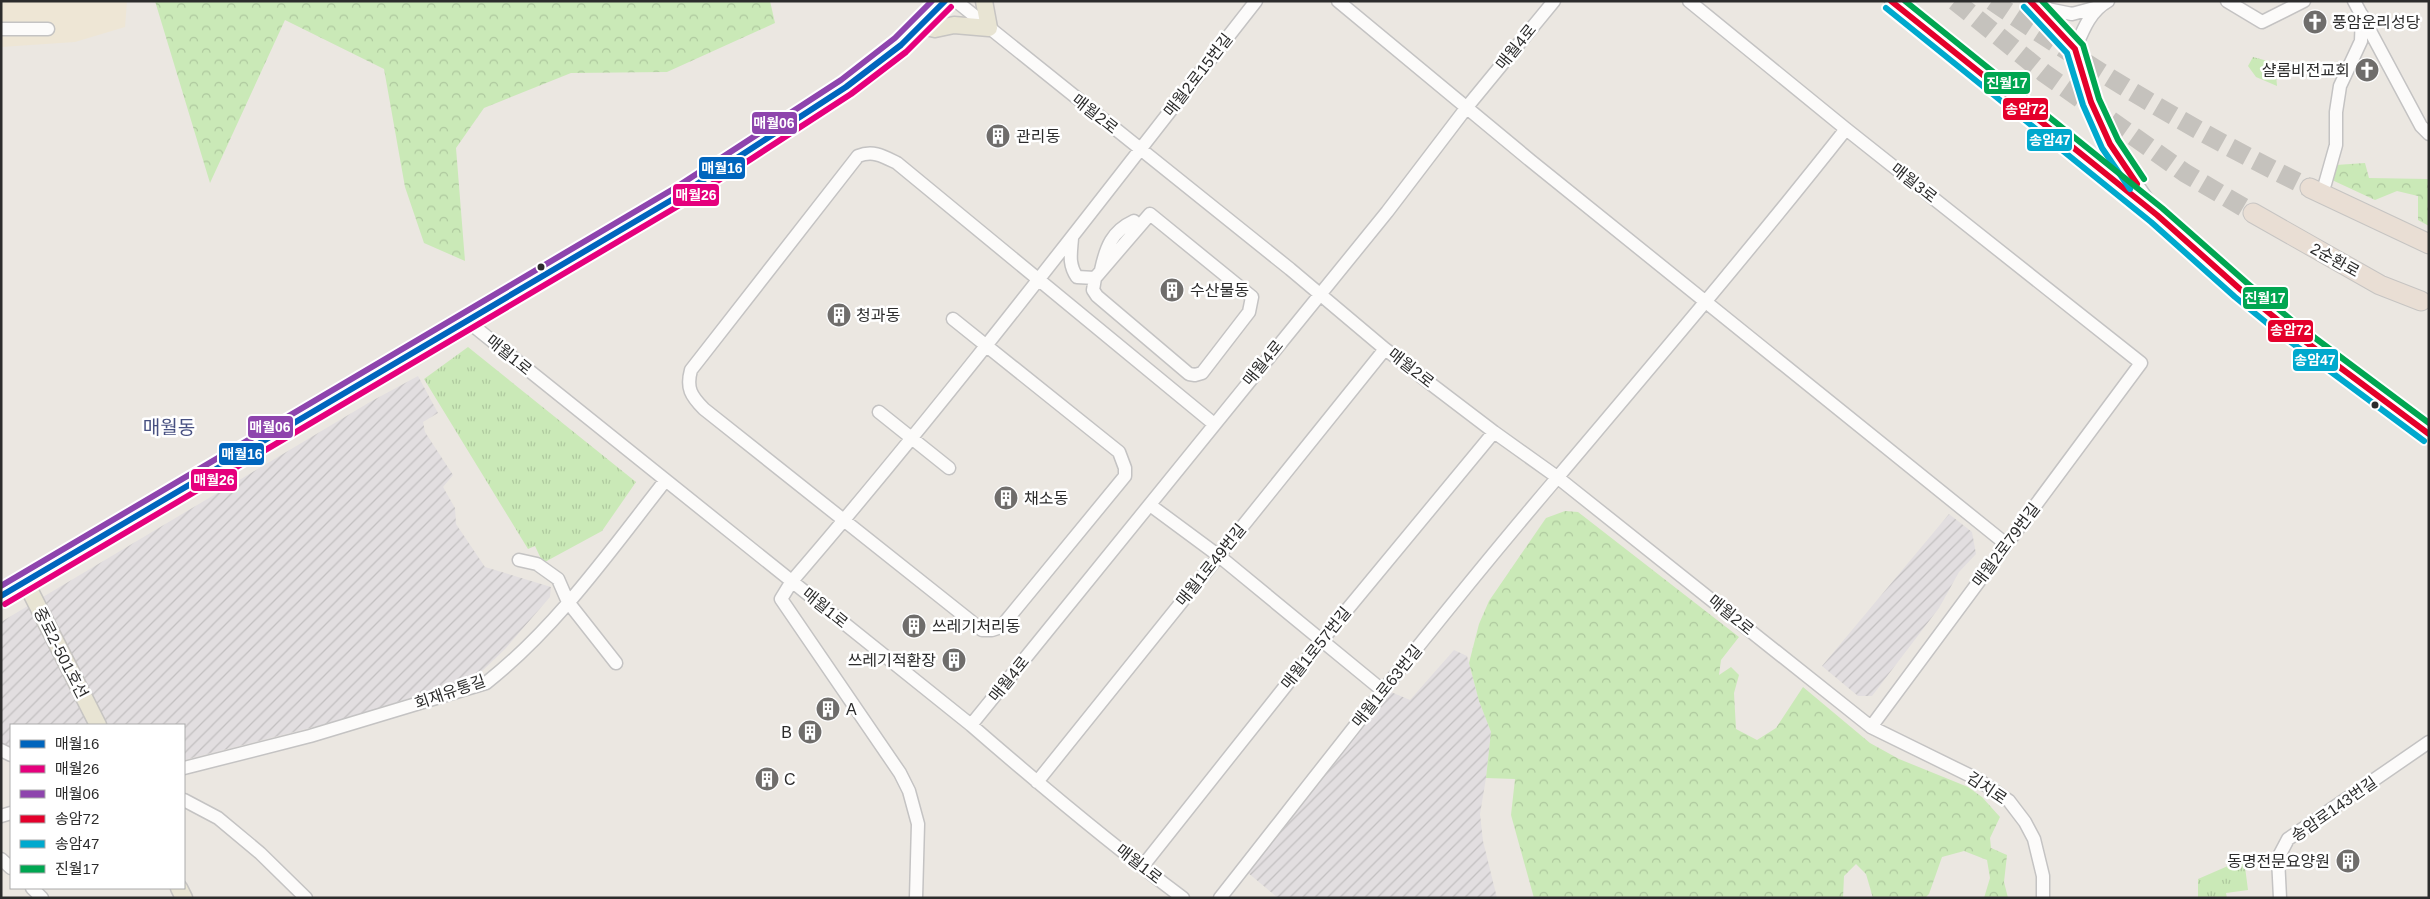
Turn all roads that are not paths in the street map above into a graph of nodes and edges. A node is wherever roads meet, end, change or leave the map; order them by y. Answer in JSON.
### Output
{"nodes":[{"id":1,"x":945,"y":1,"type":"edge"},
{"id":2,"x":956,"y":1,"type":"edge"},
{"id":3,"x":984,"y":1,"type":"edge"},
{"id":4,"x":1256,"y":1,"type":"edge"},
{"id":5,"x":1338,"y":1,"type":"edge"},
{"id":6,"x":1554,"y":1,"type":"edge"},
{"id":7,"x":1689,"y":1,"type":"edge"},
{"id":8,"x":1891,"y":1,"type":"edge"},
{"id":9,"x":2227,"y":1,"type":"edge"},
{"id":10,"x":2304,"y":1,"type":"edge"},
{"id":11,"x":2354,"y":1,"type":"edge"},
{"id":12,"x":2034,"y":4,"type":"edge"},
{"id":13,"x":2103,"y":4,"type":"edge"},
{"id":14,"x":2362,"y":15,"type":"junction"},
{"id":15,"x":921,"y":26,"type":"junction"},
{"id":16,"x":989,"y":28,"type":"junction"},
{"id":17,"x":1,"y":29,"type":"edge"},
{"id":18,"x":48,"y":29,"type":"dead end"},
{"id":19,"x":2075,"y":49,"type":"junction"},
{"id":20,"x":1467,"y":108,"type":"junction"},
{"id":21,"x":1846,"y":129,"type":"junction"},
{"id":22,"x":2429,"y":134,"type":"edge"},
{"id":23,"x":1140,"y":149,"type":"junction"},
{"id":24,"x":2318,"y":186,"type":"joint"},
{"id":25,"x":2253,"y":213,"type":"tunnel mouth"},
{"id":26,"x":2158,"y":215,"type":"junction"},
{"id":27,"x":1134,"y":221,"type":"dead end"},
{"id":28,"x":1072,"y":238,"type":"junction"},
{"id":29,"x":2429,"y":244,"type":"edge"},
{"id":30,"x":1098,"y":274,"type":"junction"},
{"id":31,"x":1039,"y":282,"type":"junction"},
{"id":32,"x":1319,"y":294,"type":"junction"},
{"id":33,"x":1706,"y":301,"type":"junction"},
{"id":34,"x":2421,"y":301,"type":"dead end"},
{"id":35,"x":953,"y":318,"type":"dead end"},
{"id":36,"x":466,"y":320,"type":"junction"},
{"id":37,"x":987,"y":346,"type":"junction"},
{"id":38,"x":1386,"y":349,"type":"junction"},
{"id":39,"x":2141,"y":363,"type":"joint"},
{"id":40,"x":1189,"y":374,"type":"junction"},
{"id":41,"x":1175,"y":393,"type":"junction"},
{"id":42,"x":879,"y":412,"type":"dead end"},
{"id":43,"x":1214,"y":424,"type":"junction"},
{"id":44,"x":1494,"y":432,"type":"junction"},
{"id":45,"x":2429,"y":434,"type":"edge"},
{"id":46,"x":912,"y":438,"type":"junction"},
{"id":47,"x":949,"y":468,"type":"dead end"},
{"id":48,"x":1558,"y":477,"type":"junction"},
{"id":49,"x":665,"y":481,"type":"junction"},
{"id":50,"x":1150,"y":505,"type":"junction"},
{"id":51,"x":844,"y":521,"type":"junction"},
{"id":52,"x":2006,"y":544,"type":"junction"},
{"id":53,"x":1219,"y":556,"type":"junction"},
{"id":54,"x":519,"y":560,"type":"dead end"},
{"id":55,"x":25,"y":581,"type":"junction"},
{"id":56,"x":792,"y":581,"type":"junction"},
{"id":57,"x":1,"y":596,"type":"edge"},
{"id":58,"x":568,"y":602,"type":"junction"},
{"id":59,"x":1322,"y":640,"type":"junction"},
{"id":60,"x":616,"y":663,"type":"dead end"},
{"id":61,"x":1382,"y":690,"type":"junction"},
{"id":62,"x":97,"y":724,"type":"edge"},
{"id":63,"x":971,"y":725,"type":"junction"},
{"id":64,"x":1871,"y":727,"type":"junction"},
{"id":65,"x":2429,"y":742,"type":"edge"},
{"id":66,"x":185,"y":768,"type":"edge"},
{"id":67,"x":1037,"y":782,"type":"junction"},
{"id":68,"x":185,"y":801,"type":"edge"},
{"id":69,"x":1142,"y":867,"type":"junction"},
{"id":70,"x":33,"y":889,"type":"edge"},
{"id":71,"x":42,"y":898,"type":"edge"},
{"id":72,"x":306,"y":898,"type":"edge"},
{"id":73,"x":916,"y":898,"type":"edge"},
{"id":74,"x":1183,"y":898,"type":"edge"},
{"id":75,"x":1220,"y":898,"type":"edge"},
{"id":76,"x":2043,"y":898,"type":"edge"},
{"id":77,"x":2280,"y":898,"type":"edge"}],
"edges":[{"from":1,"to":15,"type":"main road"},
{"from":2,"to":16,"type":"street","name":"매월2로"},
{"from":3,"to":16,"type":"main road"},
{"from":4,"to":23,"type":"street","name":"매월2로15번길"},
{"from":5,"to":20,"type":"street"},
{"from":6,"to":20,"type":"street","name":"매월4로"},
{"from":7,"to":21,"type":"street","name":"매월3로"},
{"from":8,"to":26,"type":"street"},
{"from":9,"to":10,"type":"street"},
{"from":11,"to":14,"type":"street"},
{"from":12,"to":13,"type":"street"},
{"from":12,"to":19,"type":"street"},
{"from":13,"to":19,"type":"street"},
{"from":14,"to":22,"type":"street"},
{"from":14,"to":24,"type":"street"},
{"from":15,"to":16,"type":"main road"},
{"from":15,"to":36,"type":"main road"},
{"from":16,"to":23,"type":"street","name":"매월2로"},
{"from":17,"to":18,"type":"street"},
{"from":19,"to":26,"type":"street"},
{"from":20,"to":32,"type":"street","name":"매월4로"},
{"from":20,"to":33,"type":"street"},
{"from":21,"to":33,"type":"street","name":"매월1로63번길"},
{"from":21,"to":39,"type":"street","name":"매월3로"},
{"from":23,"to":28,"type":"street","name":"매월2로15번길"},
{"from":23,"to":32,"type":"street","name":"매월2로"},
{"from":24,"to":29,"type":"highway"},
{"from":25,"to":34,"type":"highway","name":"2순환로"},
{"from":26,"to":45,"type":"main road"},
{"from":27,"to":30,"type":"street"},
{"from":28,"to":30,"type":"street"},
{"from":28,"to":31,"type":"street","name":"매월2로15번길"},
{"from":30,"to":40,"type":"street"},
{"from":30,"to":40,"type":"street"},
{"from":31,"to":37,"type":"street","name":"매월2로15번길"},
{"from":31,"to":41,"type":"street"},
{"from":31,"to":51,"type":"street"},
{"from":32,"to":38,"type":"street","name":"매월2로"},
{"from":32,"to":43,"type":"street","name":"매월4로"},
{"from":33,"to":48,"type":"street","name":"매월1로63번길"},
{"from":33,"to":52,"type":"street"},
{"from":35,"to":37,"type":"street"},
{"from":36,"to":49,"type":"street","name":"매월1로"},
{"from":36,"to":55,"type":"main road"},
{"from":37,"to":46,"type":"street","name":"매월2로15번길"},
{"from":37,"to":51,"type":"street"},
{"from":38,"to":44,"type":"street","name":"매월2로"},
{"from":38,"to":53,"type":"street","name":"매월1로49번길"},
{"from":39,"to":52,"type":"street","name":"매월2로79번길"},
{"from":40,"to":41,"type":"street"},
{"from":41,"to":43,"type":"street"},
{"from":42,"to":46,"type":"street"},
{"from":43,"to":50,"type":"street","name":"매월4로"},
{"from":44,"to":48,"type":"street","name":"매월2로"},
{"from":44,"to":59,"type":"street","name":"매월1로57번길"},
{"from":46,"to":47,"type":"street"},
{"from":46,"to":51,"type":"street","name":"매월2로15번길"},
{"from":48,"to":61,"type":"street","name":"매월1로63번길"},
{"from":48,"to":64,"type":"street","name":"매월2로"},
{"from":49,"to":56,"type":"street","name":"매월1로"},
{"from":49,"to":58,"type":"street","name":"회재유통길"},
{"from":50,"to":53,"type":"street"},
{"from":50,"to":63,"type":"street","name":"매월4로"},
{"from":51,"to":56,"type":"street","name":"매월2로15번길"},
{"from":52,"to":64,"type":"street","name":"매월2로79번길"},
{"from":53,"to":59,"type":"street"},
{"from":53,"to":67,"type":"street","name":"매월1로49번길"},
{"from":54,"to":58,"type":"street"},
{"from":55,"to":57,"type":"main road"},
{"from":55,"to":62,"type":"main road","name":"중로2-501호선"},
{"from":56,"to":63,"type":"street","name":"매월1로"},
{"from":56,"to":73,"type":"street","name":"매월2로15번길"},
{"from":58,"to":60,"type":"street"},
{"from":58,"to":66,"type":"street","name":"회재유통길"},
{"from":59,"to":61,"type":"street"},
{"from":59,"to":69,"type":"street","name":"매월1로57번길"},
{"from":61,"to":75,"type":"street","name":"매월1로63번길"},
{"from":63,"to":67,"type":"street","name":"매월1로"},
{"from":64,"to":76,"type":"street","name":"김치로"},
{"from":65,"to":77,"type":"street","name":"송암로143번길"},
{"from":67,"to":69,"type":"street","name":"매월1로"},
{"from":68,"to":72,"type":"street"},
{"from":69,"to":74,"type":"street","name":"매월1로"},
{"from":70,"to":71,"type":"street"}]}
